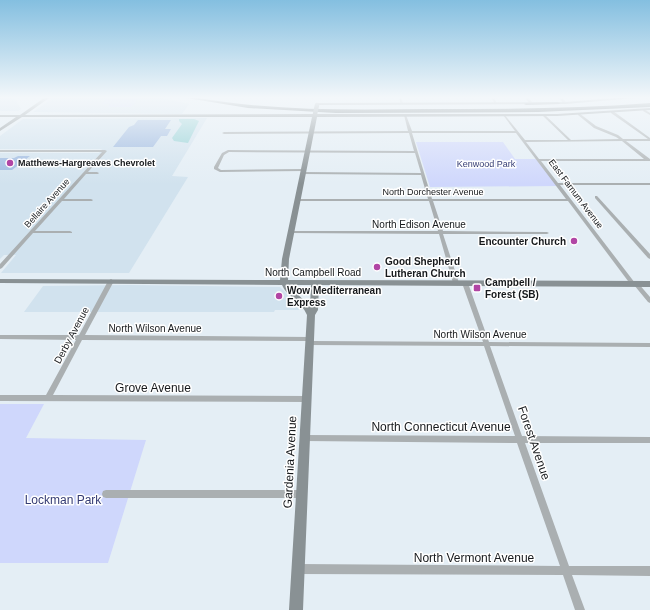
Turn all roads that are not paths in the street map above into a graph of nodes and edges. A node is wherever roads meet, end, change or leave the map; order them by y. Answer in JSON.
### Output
{"nodes":[{"id":1,"x":312,"y":126,"type":"edge"},
{"id":2,"x":409,"y":126,"type":"edge"},
{"id":3,"x":513,"y":126,"type":"edge"},
{"id":4,"x":556,"y":126,"type":"edge"},
{"id":5,"x":594,"y":126,"type":"edge"},
{"id":6,"x":631,"y":126,"type":"edge"},
{"id":7,"x":311,"y":132,"type":"junction"},
{"id":8,"x":517,"y":132,"type":"junction"},
{"id":9,"x":224,"y":133,"type":"dead end"},
{"id":10,"x":411,"y":133,"type":"junction"},
{"id":11,"x":623,"y":140,"type":"junction"},
{"id":12,"x":650,"y":140,"type":"edge"},
{"id":13,"x":524,"y":141,"type":"junction"},
{"id":14,"x":571,"y":141,"type":"junction"},
{"id":15,"x":0,"y":151,"type":"edge"},
{"id":16,"x":307,"y":151,"type":"junction"},
{"id":17,"x":416,"y":152,"type":"junction"},
{"id":18,"x":539,"y":160,"type":"junction"},
{"id":19,"x":649,"y":160,"type":"edge"},
{"id":20,"x":303,"y":172,"type":"junction"},
{"id":21,"x":85,"y":173,"type":"junction"},
{"id":22,"x":97,"y":173,"type":"dead end"},
{"id":23,"x":423,"y":174,"type":"junction"},
{"id":24,"x":558,"y":184,"type":"junction"},
{"id":25,"x":650,"y":184,"type":"edge"},
{"id":26,"x":596,"y":198,"type":"dead end"},
{"id":27,"x":61,"y":200,"type":"junction"},
{"id":28,"x":91,"y":200,"type":"dead end"},
{"id":29,"x":297,"y":200,"type":"junction"},
{"id":30,"x":431,"y":200,"type":"junction"},
{"id":31,"x":569,"y":200,"type":"junction"},
{"id":32,"x":31,"y":232,"type":"junction"},
{"id":33,"x":70,"y":232,"type":"dead end"},
{"id":34,"x":291,"y":232,"type":"junction"},
{"id":35,"x":441,"y":233,"type":"junction"},
{"id":36,"x":547,"y":233,"type":"dead end"},
{"id":37,"x":650,"y":257,"type":"edge"},
{"id":38,"x":0,"y":267,"type":"edge"},
{"id":39,"x":0,"y":281,"type":"edge"},
{"id":40,"x":111,"y":281,"type":"junction"},
{"id":41,"x":284,"y":282,"type":"junction"},
{"id":42,"x":315,"y":282,"type":"junction"},
{"id":43,"x":460,"y":283,"type":"junction"},
{"id":44,"x":635,"y":284,"type":"junction"},
{"id":45,"x":650,"y":284,"type":"edge"},
{"id":46,"x":650,"y":301,"type":"edge"},
{"id":47,"x":311,"y":315,"type":"junction"},
{"id":48,"x":0,"y":338,"type":"edge"},
{"id":49,"x":80,"y":338,"type":"junction"},
{"id":50,"x":310,"y":341,"type":"junction"},
{"id":51,"x":486,"y":344,"type":"junction"},
{"id":52,"x":650,"y":345,"type":"edge"},
{"id":53,"x":0,"y":398,"type":"edge"},
{"id":54,"x":48,"y":398,"type":"junction"},
{"id":55,"x":307,"y":399,"type":"junction"},
{"id":56,"x":304,"y":438,"type":"junction"},
{"id":57,"x":520,"y":439,"type":"junction"},
{"id":58,"x":650,"y":440,"type":"edge"},
{"id":59,"x":106,"y":494,"type":"dead end"},
{"id":60,"x":302,"y":494,"type":"junction"},
{"id":61,"x":298,"y":569,"type":"junction"},
{"id":62,"x":566,"y":570,"type":"junction"},
{"id":63,"x":650,"y":571,"type":"edge"},
{"id":64,"x":296,"y":610,"type":"edge"},
{"id":65,"x":580,"y":610,"type":"edge"}],
"edges":[{"from":1,"to":7,"type":"main road"},
{"from":2,"to":10,"type":"street","name":"Forest Avenue"},
{"from":3,"to":8,"type":"street","name":"East Farnum Avenue"},
{"from":4,"to":14,"type":"street"},
{"from":5,"to":11,"type":"street"},
{"from":6,"to":12,"type":"street"},
{"from":7,"to":9,"type":"street"},
{"from":7,"to":10,"type":"street"},
{"from":7,"to":16,"type":"main road"},
{"from":8,"to":10,"type":"street"},
{"from":8,"to":13,"type":"street","name":"East Farnum Avenue"},
{"from":10,"to":17,"type":"street","name":"Forest Avenue"},
{"from":11,"to":12,"type":"street"},
{"from":11,"to":14,"type":"street"},
{"from":11,"to":19,"type":"street"},
{"from":13,"to":14,"type":"street"},
{"from":13,"to":18,"type":"street","name":"East Farnum Avenue"},
{"from":15,"to":21,"type":"street","name":"Bellaire Avenue"},
{"from":16,"to":17,"type":"street"},
{"from":16,"to":20,"type":"main road"},
{"from":16,"to":20,"type":"street"},
{"from":17,"to":23,"type":"street","name":"Forest Avenue"},
{"from":18,"to":19,"type":"street"},
{"from":18,"to":24,"type":"street","name":"East Farnum Avenue"},
{"from":20,"to":23,"type":"street"},
{"from":20,"to":29,"type":"main road"},
{"from":21,"to":22,"type":"street"},
{"from":21,"to":27,"type":"street","name":"Bellaire Avenue"},
{"from":23,"to":30,"type":"street","name":"Forest Avenue"},
{"from":24,"to":25,"type":"street"},
{"from":24,"to":31,"type":"street","name":"East Farnum Avenue"},
{"from":26,"to":37,"type":"street"},
{"from":27,"to":28,"type":"street"},
{"from":27,"to":32,"type":"street","name":"Bellaire Avenue"},
{"from":29,"to":30,"type":"street","name":"North Dorchester Avenue"},
{"from":29,"to":34,"type":"main road"},
{"from":30,"to":31,"type":"street","name":"North Dorchester Avenue"},
{"from":30,"to":35,"type":"street","name":"Forest Avenue"},
{"from":31,"to":44,"type":"street","name":"East Farnum Avenue"},
{"from":32,"to":33,"type":"street"},
{"from":32,"to":38,"type":"street","name":"Bellaire Avenue"},
{"from":34,"to":35,"type":"street","name":"North Edison Avenue"},
{"from":34,"to":41,"type":"main road"},
{"from":35,"to":36,"type":"street","name":"North Edison Avenue"},
{"from":35,"to":43,"type":"street","name":"Forest Avenue"},
{"from":39,"to":40,"type":"main road","name":"North Campbell Road"},
{"from":40,"to":41,"type":"main road","name":"North Campbell Road"},
{"from":40,"to":49,"type":"street","name":"Derby Avenue"},
{"from":41,"to":42,"type":"main road","name":"North Campbell Road"},
{"from":41,"to":47,"type":"main road"},
{"from":42,"to":43,"type":"main road","name":"North Campbell Road"},
{"from":42,"to":47,"type":"main road","name":"Gardenia Avenue"},
{"from":43,"to":44,"type":"main road","name":"North Campbell Road"},
{"from":43,"to":51,"type":"street","name":"Forest Avenue"},
{"from":44,"to":45,"type":"main road","name":"North Campbell Road"},
{"from":44,"to":46,"type":"street","name":"East Farnum Avenue"},
{"from":47,"to":50,"type":"main road","name":"Gardenia Avenue"},
{"from":48,"to":49,"type":"street","name":"North Wilson Avenue"},
{"from":49,"to":50,"type":"street","name":"North Wilson Avenue"},
{"from":49,"to":54,"type":"street","name":"Derby Avenue"},
{"from":50,"to":51,"type":"street","name":"North Wilson Avenue"},
{"from":50,"to":55,"type":"main road","name":"Gardenia Avenue"},
{"from":51,"to":52,"type":"street","name":"North Wilson Avenue"},
{"from":51,"to":57,"type":"street","name":"Forest Avenue"},
{"from":53,"to":54,"type":"street","name":"Grove Avenue"},
{"from":54,"to":55,"type":"street","name":"Grove Avenue"},
{"from":55,"to":56,"type":"main road","name":"Gardenia Avenue"},
{"from":56,"to":57,"type":"street","name":"North Connecticut Avenue"},
{"from":56,"to":60,"type":"main road","name":"Gardenia Avenue"},
{"from":57,"to":58,"type":"street","name":"North Connecticut Avenue"},
{"from":57,"to":62,"type":"street","name":"Forest Avenue"},
{"from":59,"to":60,"type":"street"},
{"from":60,"to":61,"type":"main road","name":"Gardenia Avenue"},
{"from":61,"to":62,"type":"street","name":"North Vermont Avenue"},
{"from":61,"to":64,"type":"main road","name":"Gardenia Avenue"},
{"from":62,"to":63,"type":"street","name":"North Vermont Avenue"},
{"from":62,"to":65,"type":"street","name":"Forest Avenue"}]}
